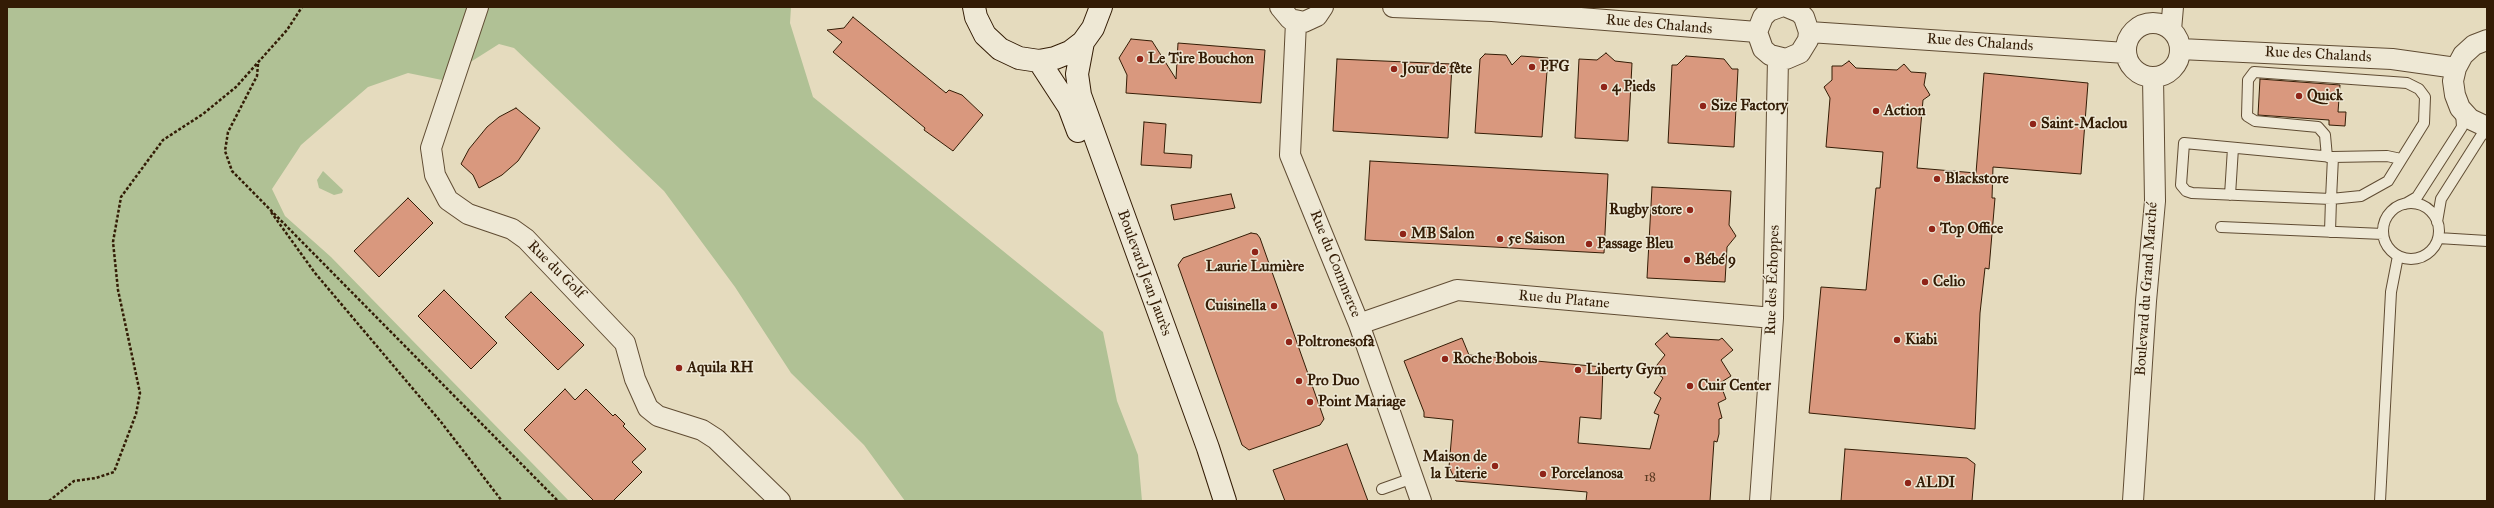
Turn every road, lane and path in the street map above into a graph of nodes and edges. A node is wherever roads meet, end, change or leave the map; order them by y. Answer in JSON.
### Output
{"nodes":[{"id":1,"x":302,"y":7,"type":"edge"},
{"id":2,"x":478,"y":7,"type":"edge"},
{"id":3,"x":974,"y":7,"type":"edge"},
{"id":4,"x":1101,"y":7,"type":"edge"},
{"id":5,"x":1280,"y":7,"type":"edge"},
{"id":6,"x":1323,"y":7,"type":"edge"},
{"id":7,"x":1393,"y":7,"type":"edge"},
{"id":8,"x":1776,"y":7,"type":"edge"},
{"id":9,"x":1780,"y":7,"type":"edge"},
{"id":10,"x":1787,"y":7,"type":"edge"},
{"id":11,"x":2145,"y":7,"type":"edge"},
{"id":12,"x":2173,"y":7,"type":"edge"},
{"id":13,"x":1296,"y":22,"type":"junction"},
{"id":14,"x":2137,"y":29,"type":"junction"},
{"id":15,"x":2171,"y":30,"type":"junction"},
{"id":16,"x":1757,"y":32,"type":"junction"},
{"id":17,"x":1809,"y":32,"type":"junction"},
{"id":18,"x":2487,"y":40,"type":"edge"},
{"id":19,"x":1083,"y":42,"type":"junction"},
{"id":20,"x":2180,"y":48,"type":"junction"},
{"id":21,"x":2126,"y":53,"type":"junction"},
{"id":22,"x":1778,"y":58,"type":"junction"},
{"id":23,"x":1039,"y":61,"type":"junction"},
{"id":24,"x":258,"y":64,"type":"junction"},
{"id":25,"x":2456,"y":68,"type":"junction"},
{"id":26,"x":2153,"y":77,"type":"junction"},
{"id":27,"x":2460,"y":108,"type":"junction"},
{"id":28,"x":2487,"y":127,"type":"edge"},
{"id":29,"x":2487,"y":131,"type":"edge"},
{"id":30,"x":2233,"y":148,"type":"junction"},
{"id":31,"x":2330,"y":157,"type":"junction"},
{"id":32,"x":2401,"y":159,"type":"junction"},
{"id":33,"x":2230,"y":194,"type":"junction"},
{"id":34,"x":2331,"y":199,"type":"junction"},
{"id":35,"x":265,"y":204,"type":"junction"},
{"id":36,"x":2402,"y":205,"type":"junction"},
{"id":37,"x":2437,"y":222,"type":"junction"},
{"id":38,"x":2221,"y":227,"type":"dead end"},
{"id":39,"x":2330,"y":232,"type":"junction"},
{"id":40,"x":2383,"y":234,"type":"junction"},
{"id":41,"x":2438,"y":238,"type":"junction"},
{"id":42,"x":2487,"y":241,"type":"edge"},
{"id":43,"x":2398,"y":256,"type":"junction"},
{"id":44,"x":1773,"y":318,"type":"junction"},
{"id":45,"x":1359,"y":324,"type":"junction"},
{"id":46,"x":1413,"y":478,"type":"junction"},
{"id":47,"x":1382,"y":489,"type":"dead end"},
{"id":48,"x":49,"y":501,"type":"edge"},
{"id":49,"x":502,"y":501,"type":"edge"},
{"id":50,"x":558,"y":501,"type":"edge"},
{"id":51,"x":780,"y":501,"type":"edge"},
{"id":52,"x":1212,"y":501,"type":"edge"},
{"id":53,"x":1225,"y":501,"type":"edge"},
{"id":54,"x":1421,"y":501,"type":"edge"},
{"id":55,"x":1760,"y":501,"type":"edge"},
{"id":56,"x":2133,"y":501,"type":"edge"},
{"id":57,"x":2380,"y":501,"type":"edge"}],
"edges":[{"from":1,"to":24,"type":"path"},
{"from":2,"to":51,"type":"street","name":"Rue du Golf"},
{"from":3,"to":23,"type":"street"},
{"from":4,"to":19,"type":"street"},
{"from":5,"to":13,"type":"street"},
{"from":6,"to":13,"type":"street"},
{"from":7,"to":16,"type":"street","name":"Rue des Chalands"},
{"from":8,"to":9,"type":"street"},
{"from":8,"to":16,"type":"street"},
{"from":10,"to":17,"type":"street"},
{"from":11,"to":14,"type":"street"},
{"from":12,"to":15,"type":"street"},
{"from":13,"to":45,"type":"street","name":"Rue du Commerce"},
{"from":14,"to":15,"type":"street"},
{"from":14,"to":21,"type":"street"},
{"from":15,"to":20,"type":"street"},
{"from":16,"to":22,"type":"street"},
{"from":17,"to":21,"type":"street","name":"Rue des Chalands"},
{"from":17,"to":22,"type":"street"},
{"from":18,"to":25,"type":"street"},
{"from":19,"to":23,"type":"street"},
{"from":19,"to":53,"type":"street","name":"Boulevard Jean Jaurès"},
{"from":20,"to":25,"type":"street","name":"Rue des Chalands"},
{"from":20,"to":26,"type":"street"},
{"from":21,"to":26,"type":"street"},
{"from":22,"to":44,"type":"street","name":"Rue des Échoppes"},
{"from":23,"to":52,"type":"street","name":"Boulevard Jean Jaurès"},
{"from":24,"to":35,"type":"path"},
{"from":24,"to":48,"type":"path"},
{"from":25,"to":27,"type":"street"},
{"from":26,"to":56,"type":"street","name":"Boulevard du Grand Marché"},
{"from":27,"to":28,"type":"street"},
{"from":27,"to":36,"type":"lane"},
{"from":29,"to":37,"type":"lane"},
{"from":30,"to":31,"type":"lane"},
{"from":30,"to":33,"type":"lane"},
{"from":30,"to":33,"type":"lane"},
{"from":31,"to":32,"type":"lane"},
{"from":31,"to":32,"type":"lane"},
{"from":31,"to":34,"type":"lane"},
{"from":32,"to":34,"type":"lane"},
{"from":33,"to":34,"type":"lane"},
{"from":34,"to":39,"type":"lane"},
{"from":35,"to":49,"type":"path"},
{"from":35,"to":50,"type":"path"},
{"from":36,"to":37,"type":"lane"},
{"from":36,"to":40,"type":"lane"},
{"from":37,"to":41,"type":"lane"},
{"from":38,"to":39,"type":"lane"},
{"from":39,"to":40,"type":"lane"},
{"from":40,"to":43,"type":"lane"},
{"from":41,"to":42,"type":"lane"},
{"from":41,"to":43,"type":"lane"},
{"from":43,"to":57,"type":"lane"},
{"from":44,"to":45,"type":"street","name":"Rue du Platane"},
{"from":44,"to":55,"type":"street","name":"Rue des Échoppes"},
{"from":45,"to":46,"type":"street","name":"Rue du Commerce"},
{"from":46,"to":47,"type":"lane"},
{"from":46,"to":54,"type":"street","name":"Rue du Commerce"}]}
